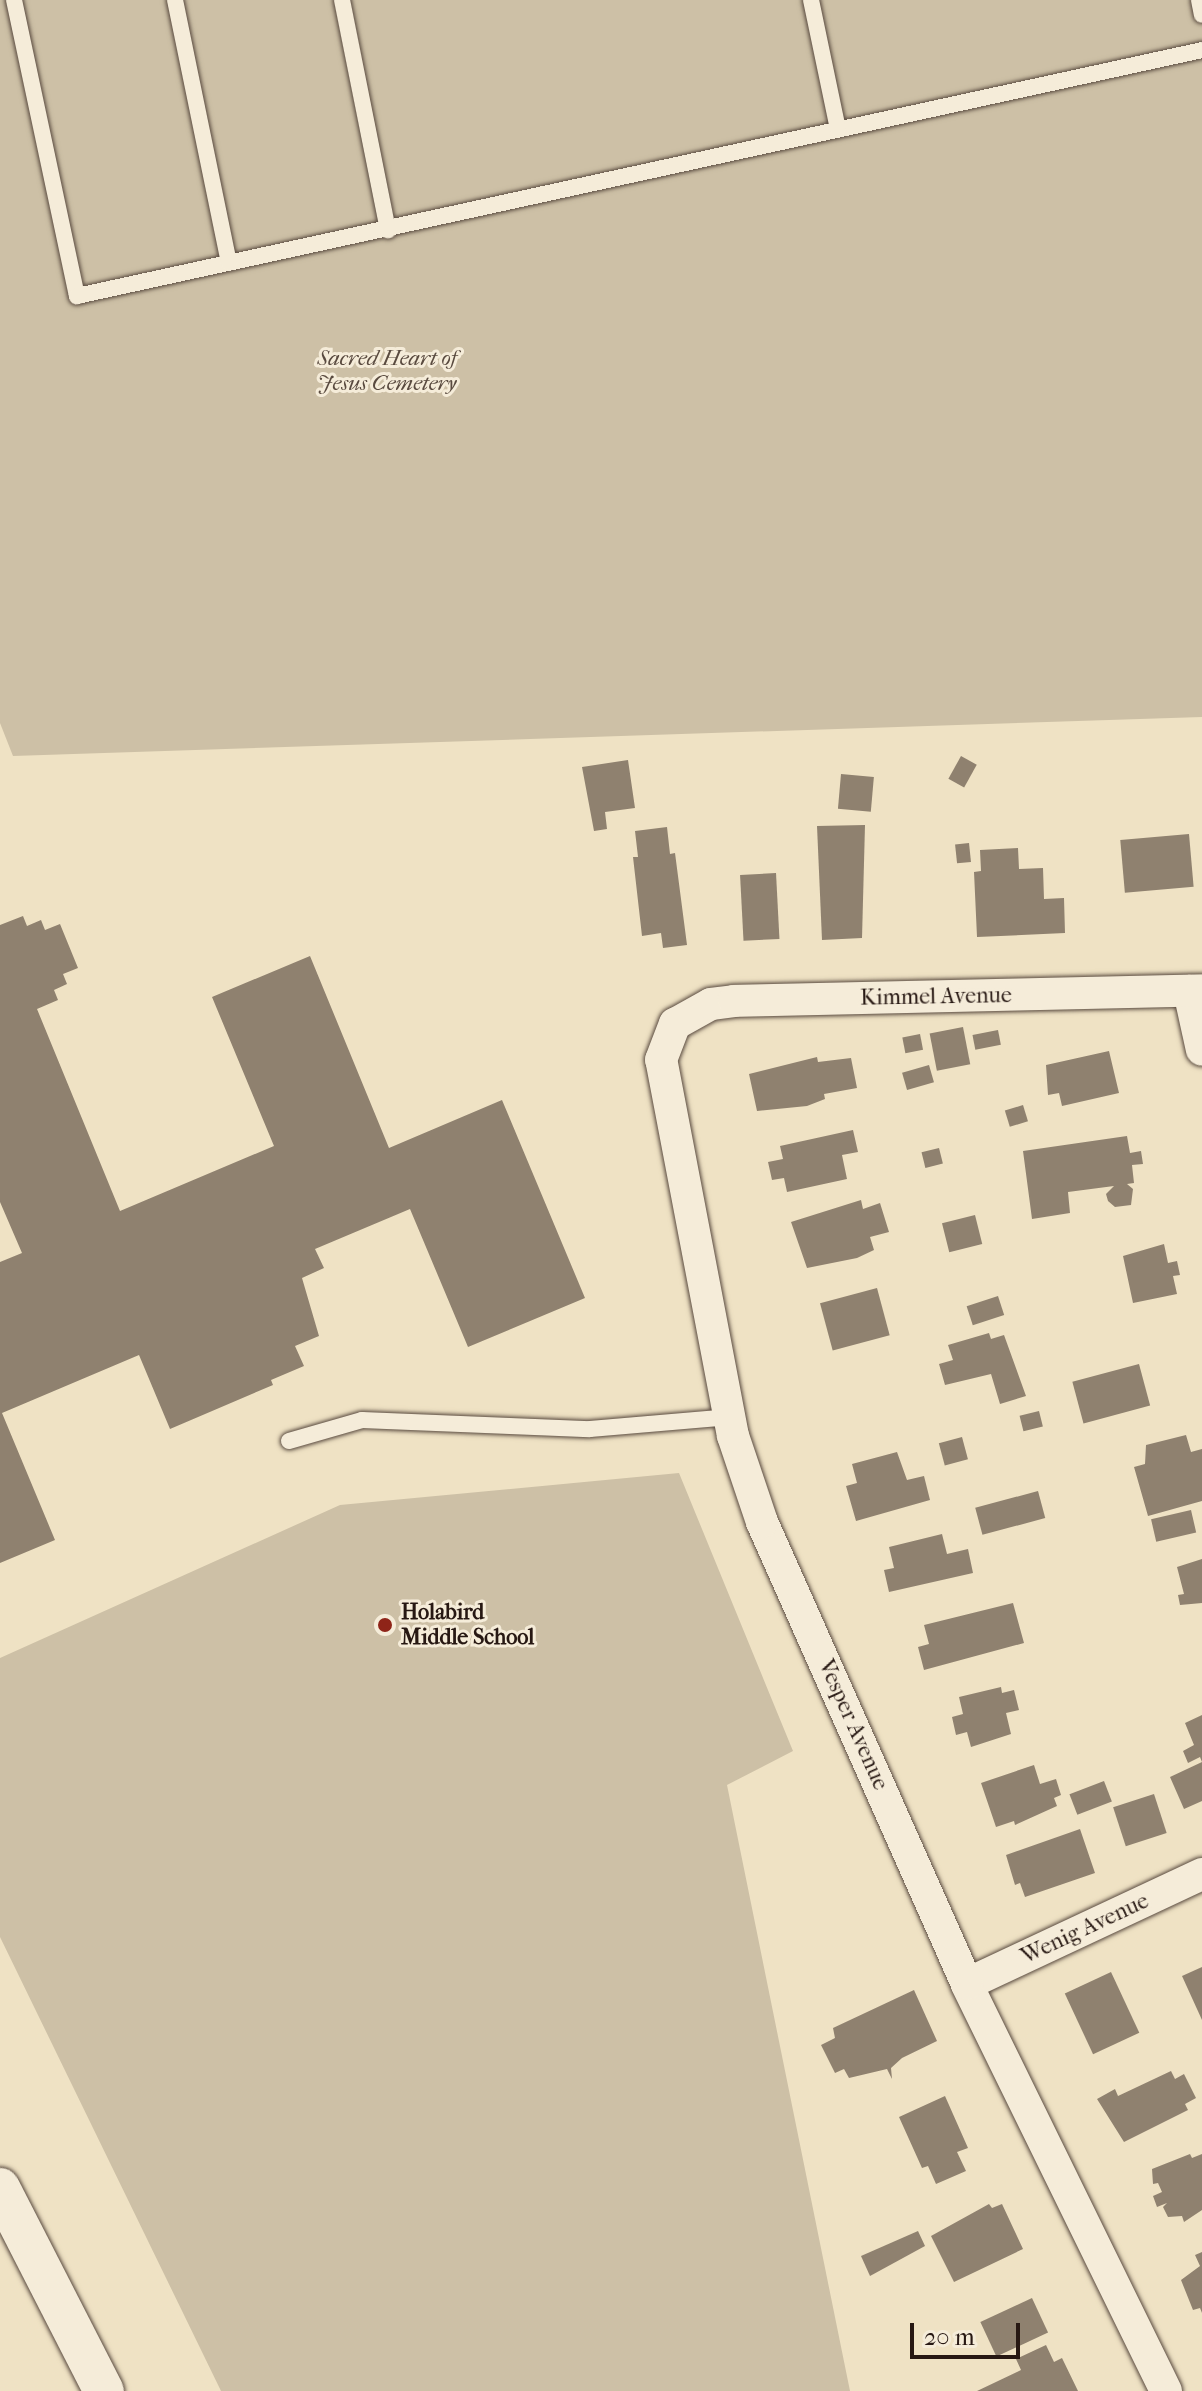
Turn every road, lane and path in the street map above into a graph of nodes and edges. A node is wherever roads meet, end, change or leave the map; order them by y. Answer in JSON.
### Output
{"nodes":[{"id":1,"x":14,"y":0,"type":"edge"},
{"id":2,"x":175,"y":0,"type":"edge"},
{"id":3,"x":342,"y":0,"type":"edge"},
{"id":4,"x":811,"y":0,"type":"edge"},
{"id":5,"x":1199,"y":0,"type":"edge"},
{"id":6,"x":1202,"y":15,"type":"edge"},
{"id":7,"x":1202,"y":50,"type":"edge"},
{"id":8,"x":838,"y":129,"type":"junction"},
{"id":9,"x":388,"y":230,"type":"junction"},
{"id":10,"x":229,"y":263,"type":"junction"},
{"id":11,"x":1195,"y":991,"type":"edge"},
{"id":12,"x":675,"y":1024,"type":"joint"},
{"id":13,"x":1202,"y":1050,"type":"edge"},
{"id":14,"x":730,"y":1417,"type":"junction"},
{"id":15,"x":289,"y":1441,"type":"dead end"},
{"id":16,"x":1202,"y":1874,"type":"edge"},
{"id":17,"x":967,"y":1984,"type":"junction"},
{"id":18,"x":0,"y":2188,"type":"edge"},
{"id":19,"x":104,"y":2391,"type":"edge"},
{"id":20,"x":1166,"y":2391,"type":"edge"}],
"edges":[{"from":1,"to":10,"type":"lane"},
{"from":2,"to":10,"type":"lane"},
{"from":3,"to":9,"type":"lane"},
{"from":4,"to":8,"type":"lane"},
{"from":5,"to":6,"type":"lane"},
{"from":7,"to":8,"type":"lane"},
{"from":8,"to":9,"type":"lane"},
{"from":9,"to":10,"type":"lane"},
{"from":11,"to":12,"type":"street","name":"Kimmel Avenue"},
{"from":11,"to":13,"type":"street"},
{"from":12,"to":14,"type":"street","name":"Vesper Avenue"},
{"from":14,"to":15,"type":"lane"},
{"from":14,"to":17,"type":"street","name":"Vesper Avenue"},
{"from":16,"to":17,"type":"street","name":"Wenig Avenue"},
{"from":17,"to":20,"type":"street","name":"Vesper Avenue"},
{"from":18,"to":19,"type":"street"}]}
